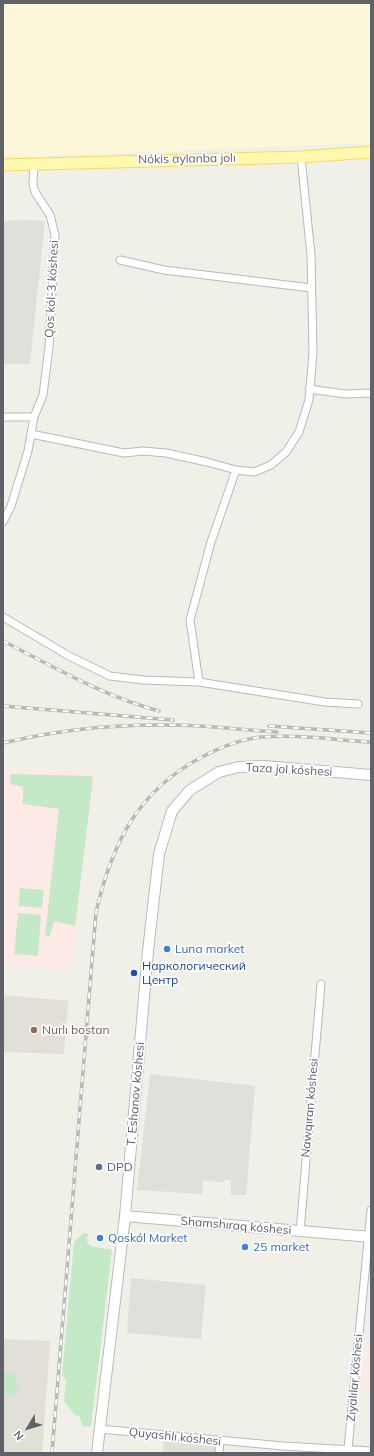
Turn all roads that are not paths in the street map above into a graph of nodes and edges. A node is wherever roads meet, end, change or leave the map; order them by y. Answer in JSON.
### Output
{"nodes":[{"id":1,"x":371,"y":152,"type":"edge"},
{"id":2,"x":302,"y":157,"type":"junction"},
{"id":3,"x":34,"y":163,"type":"junction"},
{"id":4,"x":3,"y":165,"type":"edge"},
{"id":5,"x":120,"y":260,"type":"dead end"},
{"id":6,"x":311,"y":288,"type":"junction"},
{"id":7,"x":310,"y":389,"type":"junction"},
{"id":8,"x":371,"y":393,"type":"edge"},
{"id":9,"x":3,"y":417,"type":"edge"},
{"id":10,"x":34,"y":418,"type":"junction"},
{"id":11,"x":31,"y":434,"type":"junction"},
{"id":12,"x":236,"y":470,"type":"junction"},
{"id":13,"x":3,"y":522,"type":"edge"},
{"id":14,"x":3,"y":617,"type":"edge"},
{"id":15,"x":199,"y":682,"type":"junction"},
{"id":16,"x":358,"y":704,"type":"dead end"},
{"id":17,"x":371,"y":774,"type":"edge"},
{"id":18,"x":159,"y":854,"type":"joint"},
{"id":19,"x":321,"y":984,"type":"dead end"},
{"id":20,"x":371,"y":1210,"type":"edge"},
{"id":21,"x":124,"y":1216,"type":"junction"},
{"id":22,"x":300,"y":1232,"type":"junction"},
{"id":23,"x":370,"y":1237,"type":"edge"},
{"id":24,"x":100,"y":1429,"type":"junction"},
{"id":25,"x":220,"y":1441,"type":"junction"},
{"id":26,"x":348,"y":1449,"type":"junction"},
{"id":27,"x":283,"y":1450,"type":"edge"},
{"id":28,"x":371,"y":1450,"type":"edge"},
{"id":29,"x":97,"y":1453,"type":"edge"},
{"id":30,"x":219,"y":1453,"type":"edge"}],
"edges":[{"from":1,"to":2,"type":"main road","name":"Nókis aylanba jolı"},
{"from":2,"to":3,"type":"main road","name":"Nókis aylanba jolı"},
{"from":2,"to":6,"type":"street"},
{"from":3,"to":4,"type":"main road","name":"Nókis aylanba jolı"},
{"from":3,"to":10,"type":"street","name":"Qos kól-3 kóshesi"},
{"from":5,"to":6,"type":"street"},
{"from":6,"to":7,"type":"street"},
{"from":7,"to":8,"type":"street"},
{"from":7,"to":12,"type":"street"},
{"from":9,"to":10,"type":"street"},
{"from":10,"to":11,"type":"street","name":"Qos kól-3 kóshesi"},
{"from":11,"to":12,"type":"street"},
{"from":11,"to":13,"type":"street","name":"Qos kól-3 kóshesi"},
{"from":12,"to":15,"type":"street"},
{"from":14,"to":15,"type":"street"},
{"from":15,"to":16,"type":"street"},
{"from":17,"to":18,"type":"main road","name":"Taza jol kóshesi"},
{"from":18,"to":21,"type":"main road","name":"T. Eshanov kóshesi"},
{"from":19,"to":22,"type":"street","name":"Nawqıran kóshesi"},
{"from":20,"to":23,"type":"street","name":"Zıyalılar kóshesi"},
{"from":21,"to":22,"type":"main road","name":"Shamshıraq kóshesi"},
{"from":21,"to":24,"type":"main road","name":"T. Eshanov kóshesi"},
{"from":22,"to":23,"type":"main road","name":"Shamshıraq kóshesi"},
{"from":23,"to":26,"type":"street","name":"Zıyalılar kóshesi"},
{"from":24,"to":25,"type":"street","name":"Quyashlı kóshesi"},
{"from":24,"to":29,"type":"main road","name":"T. Eshanov kóshesi"},
{"from":25,"to":27,"type":"street","name":"Quyashlı kóshesi"},
{"from":25,"to":30,"type":"street"},
{"from":26,"to":27,"type":"street","name":"Quyashlı kóshesi"},
{"from":26,"to":28,"type":"street","name":"Quyashlı kóshesi"}]}
